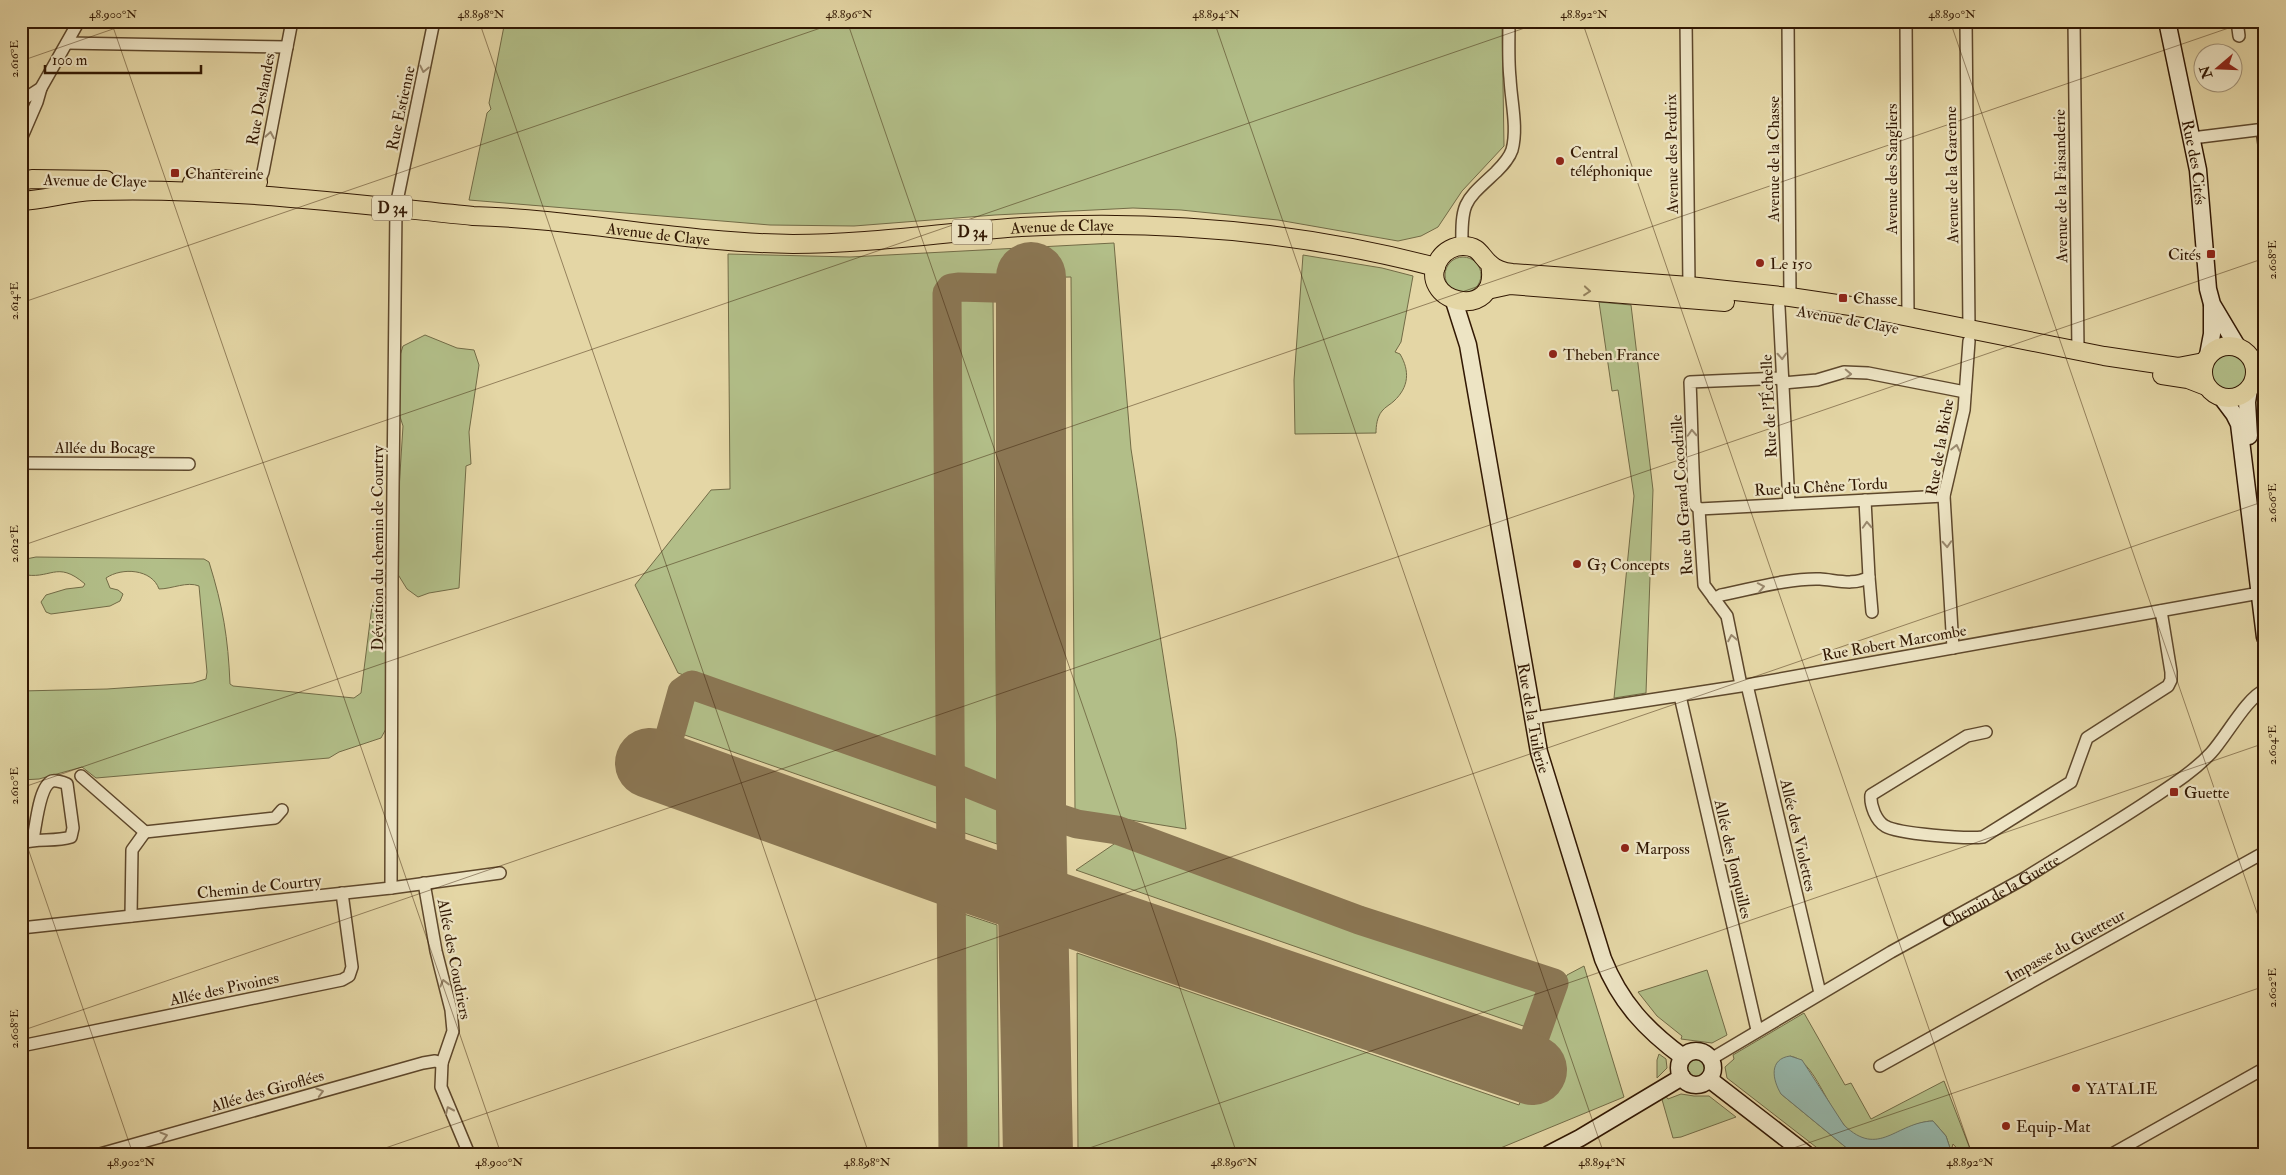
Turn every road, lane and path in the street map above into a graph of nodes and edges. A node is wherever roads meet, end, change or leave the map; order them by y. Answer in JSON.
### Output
{"nodes":[{"id":1,"x":79,"y":21,"type":"edge"},
{"id":2,"x":292,"y":21,"type":"edge"},
{"id":3,"x":434,"y":21,"type":"edge"},
{"id":4,"x":1509,"y":21,"type":"edge"},
{"id":5,"x":1686,"y":21,"type":"edge"},
{"id":6,"x":1788,"y":21,"type":"edge"},
{"id":7,"x":1906,"y":21,"type":"edge"},
{"id":8,"x":1966,"y":21,"type":"edge"},
{"id":9,"x":2074,"y":21,"type":"edge"},
{"id":10,"x":2168,"y":21,"type":"edge"},
{"id":11,"x":2237,"y":21,"type":"edge"},
{"id":12,"x":2238,"y":36,"type":"dead end"},
{"id":13,"x":67,"y":43,"type":"junction"},
{"id":14,"x":286,"y":47,"type":"junction"},
{"id":15,"x":41,"y":88,"type":"junction"},
{"id":16,"x":21,"y":101,"type":"edge"},
{"id":17,"x":2264,"y":129,"type":"edge"},
{"id":18,"x":2192,"y":138,"type":"junction"},
{"id":19,"x":21,"y":139,"type":"edge"},
{"id":20,"x":2265,"y":152,"type":"edge"},
{"id":21,"x":21,"y":181,"type":"edge"},
{"id":22,"x":259,"y":182,"type":"junction"},
{"id":23,"x":199,"y":192,"type":"junction"},
{"id":24,"x":21,"y":202,"type":"edge"},
{"id":25,"x":397,"y":205,"type":"junction"},
{"id":26,"x":2265,"y":225,"type":"edge"},
{"id":27,"x":2265,"y":232,"type":"edge"},
{"id":28,"x":1462,"y":246,"type":"junction"},
{"id":29,"x":1490,"y":264,"type":"junction"},
{"id":30,"x":1436,"y":267,"type":"junction"},
{"id":31,"x":1689,"y":286,"type":"junction"},
{"id":32,"x":1483,"y":294,"type":"junction"},
{"id":33,"x":1454,"y":301,"type":"junction"},
{"id":34,"x":1785,"y":302,"type":"junction"},
{"id":35,"x":2212,"y":304,"type":"junction"},
{"id":36,"x":1908,"y":317,"type":"junction"},
{"id":37,"x":1969,"y":335,"type":"junction"},
{"id":38,"x":1468,"y":345,"type":"junction"},
{"id":39,"x":2237,"y":346,"type":"junction"},
{"id":40,"x":2078,"y":351,"type":"junction"},
{"id":41,"x":2206,"y":358,"type":"junction"},
{"id":42,"x":2257,"y":374,"type":"edge"},
{"id":43,"x":1783,"y":380,"type":"junction"},
{"id":44,"x":2206,"y":386,"type":"junction"},
{"id":45,"x":1964,"y":392,"type":"junction"},
{"id":46,"x":2222,"y":398,"type":"junction"},
{"id":47,"x":21,"y":463,"type":"edge"},
{"id":48,"x":189,"y":464,"type":"dead end"},
{"id":49,"x":1944,"y":496,"type":"junction"},
{"id":50,"x":1865,"y":500,"type":"junction"},
{"id":51,"x":1789,"y":504,"type":"junction"},
{"id":52,"x":1699,"y":509,"type":"junction"},
{"id":53,"x":2265,"y":558,"type":"edge"},
{"id":54,"x":1870,"y":577,"type":"junction"},
{"id":55,"x":2262,"y":592,"type":"edge"},
{"id":56,"x":1714,"y":599,"type":"junction"},
{"id":57,"x":2161,"y":610,"type":"junction"},
{"id":58,"x":1872,"y":612,"type":"dead end"},
{"id":59,"x":2265,"y":637,"type":"edge"},
{"id":60,"x":1953,"y":648,"type":"junction"},
{"id":61,"x":1744,"y":685,"type":"junction"},
{"id":62,"x":2265,"y":690,"type":"edge"},
{"id":63,"x":1680,"y":696,"type":"junction"},
{"id":64,"x":1533,"y":718,"type":"junction"},
{"id":65,"x":1986,"y":732,"type":"dead end"},
{"id":66,"x":81,"y":776,"type":"dead end"},
{"id":67,"x":282,"y":810,"type":"dead end"},
{"id":68,"x":144,"y":832,"type":"junction"},
{"id":69,"x":33,"y":839,"type":"junction"},
{"id":70,"x":21,"y":843,"type":"edge"},
{"id":71,"x":2265,"y":852,"type":"edge"},
{"id":72,"x":500,"y":873,"type":"dead end"},
{"id":73,"x":424,"y":883,"type":"junction"},
{"id":74,"x":391,"y":888,"type":"junction"},
{"id":75,"x":342,"y":893,"type":"junction"},
{"id":76,"x":131,"y":916,"type":"junction"},
{"id":77,"x":21,"y":928,"type":"edge"},
{"id":78,"x":1820,"y":993,"type":"junction"},
{"id":79,"x":1757,"y":1030,"type":"junction"},
{"id":80,"x":21,"y":1046,"type":"edge"},
{"id":81,"x":1683,"y":1057,"type":"junction"},
{"id":82,"x":1711,"y":1059,"type":"junction"},
{"id":83,"x":442,"y":1064,"type":"junction"},
{"id":84,"x":1880,"y":1066,"type":"dead end"},
{"id":85,"x":2265,"y":1068,"type":"edge"},
{"id":86,"x":1682,"y":1077,"type":"junction"},
{"id":87,"x":1709,"y":1079,"type":"junction"},
{"id":88,"x":100,"y":1154,"type":"edge"},
{"id":89,"x":469,"y":1154,"type":"edge"},
{"id":90,"x":1549,"y":1154,"type":"edge"},
{"id":91,"x":1806,"y":1154,"type":"edge"},
{"id":92,"x":2112,"y":1154,"type":"edge"}],
"edges":[{"from":1,"to":13,"type":"street"},
{"from":2,"to":14,"type":"street","name":"Rue Deslandes"},
{"from":3,"to":25,"type":"street","name":"Rue Estienne","one_way":true},
{"from":4,"to":28,"type":"street"},
{"from":5,"to":31,"type":"street","name":"Avenue des Perdrix"},
{"from":6,"to":34,"type":"street","name":"Avenue de la Chasse"},
{"from":7,"to":36,"type":"street","name":"Avenue des Sangliers"},
{"from":8,"to":37,"type":"street","name":"Avenue de la Garenne"},
{"from":9,"to":40,"type":"street","name":"Avenue de la Faisanderie"},
{"from":10,"to":18,"type":"street","name":"Rue des Cités"},
{"from":11,"to":12,"type":"street"},
{"from":13,"to":14,"type":"street"},
{"from":13,"to":15,"type":"street"},
{"from":22,"to":14,"type":"street","name":"Rue Deslandes","one_way":true},
{"from":15,"to":16,"type":"street"},
{"from":15,"to":19,"type":"street"},
{"from":17,"to":18,"type":"street"},
{"from":17,"to":20,"type":"street"},
{"from":18,"to":35,"type":"street","name":"Rue des Cités"},
{"from":21,"to":22,"type":"main road","name":"Avenue de Claye","number":"D 34"},
{"from":22,"to":23,"type":"street","name":"Avenue de Claye"},
{"from":22,"to":25,"type":"main road","name":"Avenue de Claye","number":"D 34"},
{"from":23,"to":24,"type":"main road","name":"Avenue de Claye","number":"D 34"},
{"from":23,"to":25,"type":"main road","name":"Avenue de Claye","number":"D 34"},
{"from":25,"to":30,"type":"main road","name":"Avenue de Claye","number":"D 34"},
{"from":25,"to":74,"type":"street","name":"Déviation du chemin de Courtry"},
{"from":26,"to":27,"type":"street"},
{"from":28,"to":29,"type":"main road","name":"Avenue de Claye"},
{"from":28,"to":30,"type":"main road"},
{"from":29,"to":31,"type":"main road","name":"Avenue de Claye"},
{"from":29,"to":32,"type":"main road"},
{"from":30,"to":33,"type":"main road"},
{"from":31,"to":34,"type":"main road","name":"Avenue de Claye"},
{"from":32,"to":33,"type":"main road","name":"Avenue de Claye"},
{"from":32,"to":34,"type":"main road","name":"Avenue de Claye","one_way":true},
{"from":32,"to":38,"type":"street","name":"Rue de la Tuilerie"},
{"from":33,"to":38,"type":"street","name":"Rue de la Tuilerie"},
{"from":34,"to":36,"type":"main road","name":"Avenue de Claye"},
{"from":34,"to":37,"type":"main road","name":"Avenue de Claye"},
{"from":34,"to":43,"type":"street","name":"Rue de l'Échelle","one_way":true},
{"from":35,"to":39,"type":"street","name":"Rue des Cités"},
{"from":35,"to":41,"type":"street","name":"Rue des Cités"},
{"from":36,"to":37,"type":"main road","name":"Avenue de Claye"},
{"from":37,"to":40,"type":"main road","name":"Avenue de Claye"},
{"from":37,"to":44,"type":"main road","name":"Avenue de Claye"},
{"from":37,"to":45,"type":"street","name":"Rue de la Biche"},
{"from":38,"to":64,"type":"street","name":"Rue de la Tuilerie"},
{"from":39,"to":41,"type":"main road"},
{"from":39,"to":42,"type":"main road"},
{"from":40,"to":41,"type":"main road","name":"Avenue de Claye"},
{"from":41,"to":44,"type":"main road"},
{"from":42,"to":46,"type":"main road"},
{"from":42,"to":53,"type":"street"},
{"from":43,"to":45,"type":"street","one_way":true},
{"from":43,"to":51,"type":"street","name":"Rue de l'Échelle"},
{"from":52,"to":43,"type":"street","name":"Rue du Grand Cocodrille","one_way":true},
{"from":44,"to":46,"type":"main road"},
{"from":49,"to":45,"type":"street","name":"Rue de la Biche","one_way":true},
{"from":46,"to":55,"type":"street"},
{"from":47,"to":48,"type":"street","name":"Allée du Bocage"},
{"from":49,"to":50,"type":"street","name":"Rue du Chêne Tordu"},
{"from":49,"to":60,"type":"street","name":"Rue de la Biche","one_way":true},
{"from":50,"to":51,"type":"street","name":"Rue du Chêne Tordu"},
{"from":54,"to":50,"type":"street","one_way":true},
{"from":51,"to":52,"type":"street","name":"Rue du Chêne Tordu"},
{"from":52,"to":56,"type":"street","name":"Rue du Grand Cocodrille"},
{"from":56,"to":54,"type":"street","one_way":true},
{"from":54,"to":58,"type":"street"},
{"from":55,"to":57,"type":"street","name":"Rue Robert Marcombe"},
{"from":55,"to":59,"type":"street"},
{"from":61,"to":56,"type":"street","name":"Rue du Grand Cocodrille","one_way":true},
{"from":57,"to":60,"type":"street","name":"Rue Robert Marcombe"},
{"from":57,"to":65,"type":"street"},
{"from":60,"to":61,"type":"street","name":"Rue Robert Marcombe"},
{"from":61,"to":63,"type":"street","name":"Rue Robert Marcombe"},
{"from":61,"to":78,"type":"street","name":"Allée des Violettes"},
{"from":62,"to":78,"type":"street","name":"Chemin de la Guette"},
{"from":63,"to":64,"type":"street","name":"Rue Robert Marcombe"},
{"from":63,"to":79,"type":"street","name":"Allée des Jonquilles"},
{"from":64,"to":81,"type":"street","name":"Rue de la Tuilerie"},
{"from":66,"to":68,"type":"street"},
{"from":67,"to":68,"type":"street"},
{"from":68,"to":76,"type":"street"},
{"from":69,"to":69,"type":"street"},
{"from":69,"to":70,"type":"street"},
{"from":71,"to":84,"type":"street","name":"Impasse du Guetteur"},
{"from":72,"to":73,"type":"street","name":"Chemin de Courtry"},
{"from":73,"to":74,"type":"street","name":"Chemin de Courtry"},
{"from":83,"to":73,"type":"street","name":"Allée des Coudriers","one_way":true},
{"from":74,"to":75,"type":"street","name":"Chemin de Courtry"},
{"from":75,"to":76,"type":"street","name":"Chemin de Courtry"},
{"from":75,"to":80,"type":"street","name":"Allée des Pivoines"},
{"from":76,"to":77,"type":"street","name":"Chemin de Courtry"},
{"from":78,"to":79,"type":"street","name":"Chemin de la Guette"},
{"from":79,"to":82,"type":"street","name":"Chemin de la Guette"},
{"from":81,"to":82,"type":"street"},
{"from":81,"to":86,"type":"street"},
{"from":82,"to":87,"type":"street"},
{"from":88,"to":83,"type":"street","name":"Allée des Giroflées","one_way":true},
{"from":89,"to":83,"type":"street","name":"Allée des Coudriers","one_way":true},
{"from":85,"to":92,"type":"street"},
{"from":86,"to":87,"type":"street"},
{"from":86,"to":90,"type":"street"},
{"from":87,"to":91,"type":"street"}]}
